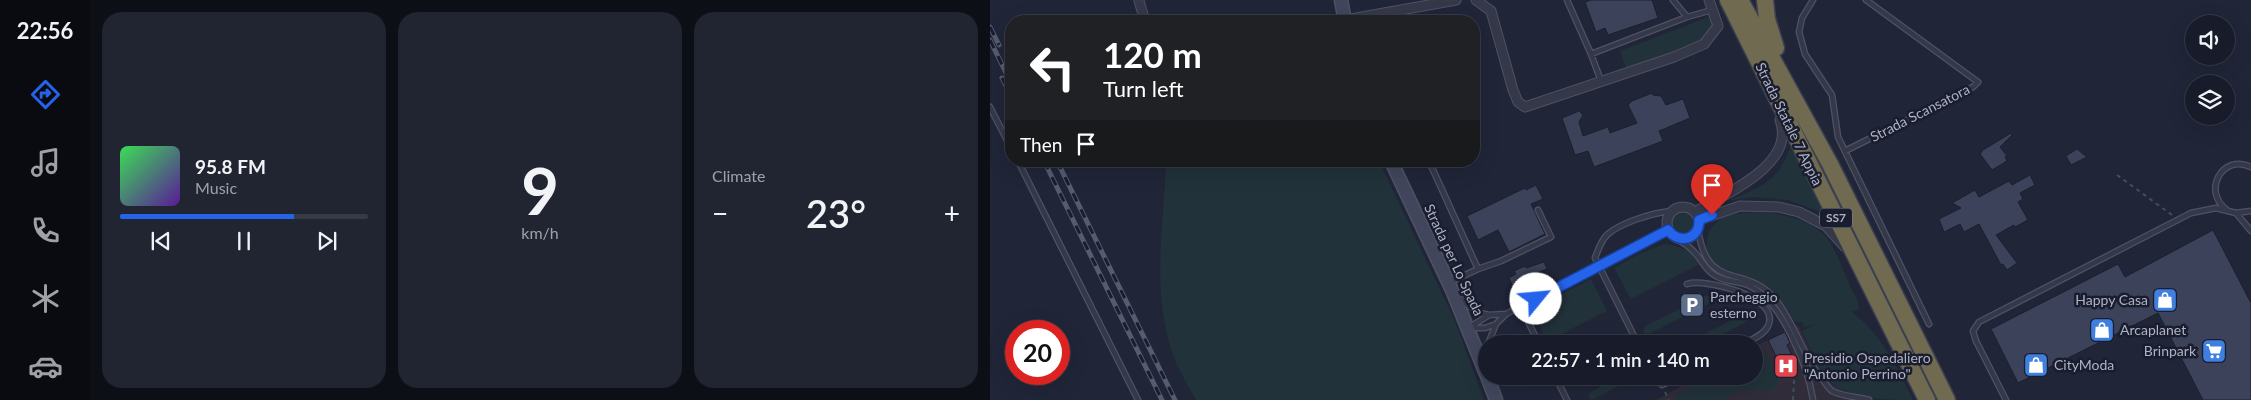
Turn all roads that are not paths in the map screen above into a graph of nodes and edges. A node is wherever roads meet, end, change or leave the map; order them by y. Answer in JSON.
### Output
{"nodes":[{"id":1,"x":1341,"y":0,"type":"edge"},
{"id":2,"x":1456,"y":0,"type":"edge"},
{"id":3,"x":1476,"y":0,"type":"edge"},
{"id":4,"x":1567,"y":0,"type":"edge"},
{"id":5,"x":1673,"y":0,"type":"edge"},
{"id":6,"x":1709,"y":0,"type":"edge"},
{"id":7,"x":1728,"y":0,"type":"edge"},
{"id":8,"x":1740,"y":0,"type":"edge"},
{"id":9,"x":1765,"y":0,"type":"edge"},
{"id":10,"x":1813,"y":0,"type":"edge"},
{"id":11,"x":1866,"y":0,"type":"edge"},
{"id":12,"x":1139,"y":1,"type":"edge"},
{"id":13,"x":1714,"y":10,"type":"junction"},
{"id":14,"x":1143,"y":15,"type":"edge"},
{"id":15,"x":1342,"y":15,"type":"edge"},
{"id":16,"x":1375,"y":15,"type":"edge"},
{"id":17,"x":1687,"y":17,"type":"junction"},
{"id":18,"x":1745,"y":36,"type":"junction"},
{"id":19,"x":1591,"y":54,"type":"junction"},
{"id":20,"x":1602,"y":82,"type":"junction"},
{"id":21,"x":990,"y":107,"type":"edge"},
{"id":22,"x":1804,"y":114,"type":"junction"},
{"id":23,"x":1005,"y":136,"type":"edge"},
{"id":24,"x":1845,"y":152,"type":"junction"},
{"id":25,"x":1021,"y":167,"type":"edge"},
{"id":26,"x":1394,"y":167,"type":"edge"},
{"id":27,"x":1432,"y":167,"type":"edge"},
{"id":28,"x":2251,"y":168,"type":"edge"},
{"id":29,"x":1538,"y":210,"type":"dead end"},
{"id":30,"x":1671,"y":211,"type":"junction"},
{"id":31,"x":2228,"y":211,"type":"junction"},
{"id":32,"x":2251,"y":211,"type":"edge"},
{"id":33,"x":2236,"y":214,"type":"junction"},
{"id":34,"x":1697,"y":220,"type":"junction"},
{"id":35,"x":1668,"y":230,"type":"junction"},
{"id":36,"x":2251,"y":232,"type":"edge"},
{"id":37,"x":1675,"y":238,"type":"junction"},
{"id":38,"x":1858,"y":264,"type":"junction"},
{"id":39,"x":1598,"y":266,"type":"junction"},
{"id":40,"x":1478,"y":269,"type":"junction"},
{"id":41,"x":1686,"y":284,"type":"dead end"},
{"id":42,"x":1450,"y":286,"type":"junction"},
{"id":43,"x":1521,"y":307,"type":"junction"},
{"id":44,"x":1506,"y":314,"type":"junction"},
{"id":45,"x":1489,"y":315,"type":"junction"},
{"id":46,"x":1496,"y":324,"type":"junction"},
{"id":47,"x":1929,"y":324,"type":"dead end"},
{"id":48,"x":1469,"y":328,"type":"junction"},
{"id":49,"x":1492,"y":335,"type":"edge"},
{"id":50,"x":1535,"y":335,"type":"edge"},
{"id":51,"x":1633,"y":335,"type":"edge"},
{"id":52,"x":1759,"y":335,"type":"edge"},
{"id":53,"x":1478,"y":351,"type":"edge"},
{"id":54,"x":1491,"y":385,"type":"edge"},
{"id":55,"x":1560,"y":385,"type":"edge"},
{"id":56,"x":1138,"y":400,"type":"edge"},
{"id":57,"x":1496,"y":400,"type":"edge"},
{"id":58,"x":1567,"y":400,"type":"edge"},
{"id":59,"x":1812,"y":400,"type":"edge"},
{"id":60,"x":1869,"y":400,"type":"edge"},
{"id":61,"x":1927,"y":400,"type":"edge"},
{"id":62,"x":1947,"y":400,"type":"edge"},
{"id":63,"x":2006,"y":400,"type":"edge"}],
"edges":[{"from":1,"to":15,"type":"street"},
{"from":2,"to":16,"type":"street"},
{"from":3,"to":20,"type":"street"},
{"from":4,"to":19,"type":"lane"},
{"from":5,"to":17,"type":"lane"},
{"from":6,"to":13,"type":"street"},
{"from":7,"to":18,"type":"highway","name":"Strada Statale 7 Appia"},
{"from":8,"to":22,"type":"highway","number":"SS7"},
{"from":9,"to":22,"type":"highway"},
{"from":10,"to":24,"type":"lane"},
{"from":11,"to":24,"type":"lane","name":"Strada Scansatora"},
{"from":12,"to":14,"type":"street"},
{"from":13,"to":17,"type":"lane"},
{"from":13,"to":20,"type":"street"},
{"from":17,"to":19,"type":"lane"},
{"from":18,"to":34,"type":"street"},
{"from":18,"to":38,"type":"highway","name":"Strada Statale 7 Appia","number":"SS7"},
{"from":19,"to":20,"type":"lane"},
{"from":21,"to":23,"type":"lane"},
{"from":22,"to":62,"type":"highway","name":"Strada Statale 7 Appia","number":"SS7"},
{"from":24,"to":47,"type":"lane"},
{"from":25,"to":56,"type":"lane"},
{"from":26,"to":42,"type":"street","name":"Strada per Lo Spada"},
{"from":27,"to":40,"type":"lane"},
{"from":28,"to":31,"type":"lane"},
{"from":29,"to":40,"type":"lane"},
{"from":30,"to":34,"type":"street"},
{"from":30,"to":35,"type":"street"},
{"from":30,"to":39,"type":"lane"},
{"from":31,"to":33,"type":"lane"},
{"from":31,"to":63,"type":"lane"},
{"from":32,"to":33,"type":"lane"},
{"from":33,"to":36,"type":"lane"},
{"from":34,"to":37,"type":"street"},
{"from":34,"to":38,"type":"street"},
{"from":34,"to":60,"type":"lane"},
{"from":35,"to":37,"type":"street"},
{"from":35,"to":39,"type":"lane"},
{"from":37,"to":59,"type":"lane"},
{"from":38,"to":61,"type":"highway","name":"Strada Statale 7 Appia","number":"SS7"},
{"from":39,"to":43,"type":"lane"},
{"from":39,"to":51,"type":"lane"},
{"from":40,"to":42,"type":"lane"},
{"from":41,"to":52,"type":"lane"},
{"from":42,"to":45,"type":"lane"},
{"from":42,"to":48,"type":"street","name":"Strada per Lo Spada"},
{"from":43,"to":44,"type":"lane"},
{"from":43,"to":50,"type":"lane"},
{"from":44,"to":45,"type":"lane"},
{"from":44,"to":46,"type":"lane"},
{"from":45,"to":48,"type":"lane"},
{"from":46,"to":48,"type":"lane"},
{"from":46,"to":49,"type":"lane"},
{"from":48,"to":53,"type":"street","name":"Strada per Lo Spada"},
{"from":54,"to":57,"type":"street","name":"Strada per Lo Spada"},
{"from":55,"to":58,"type":"lane"}]}
